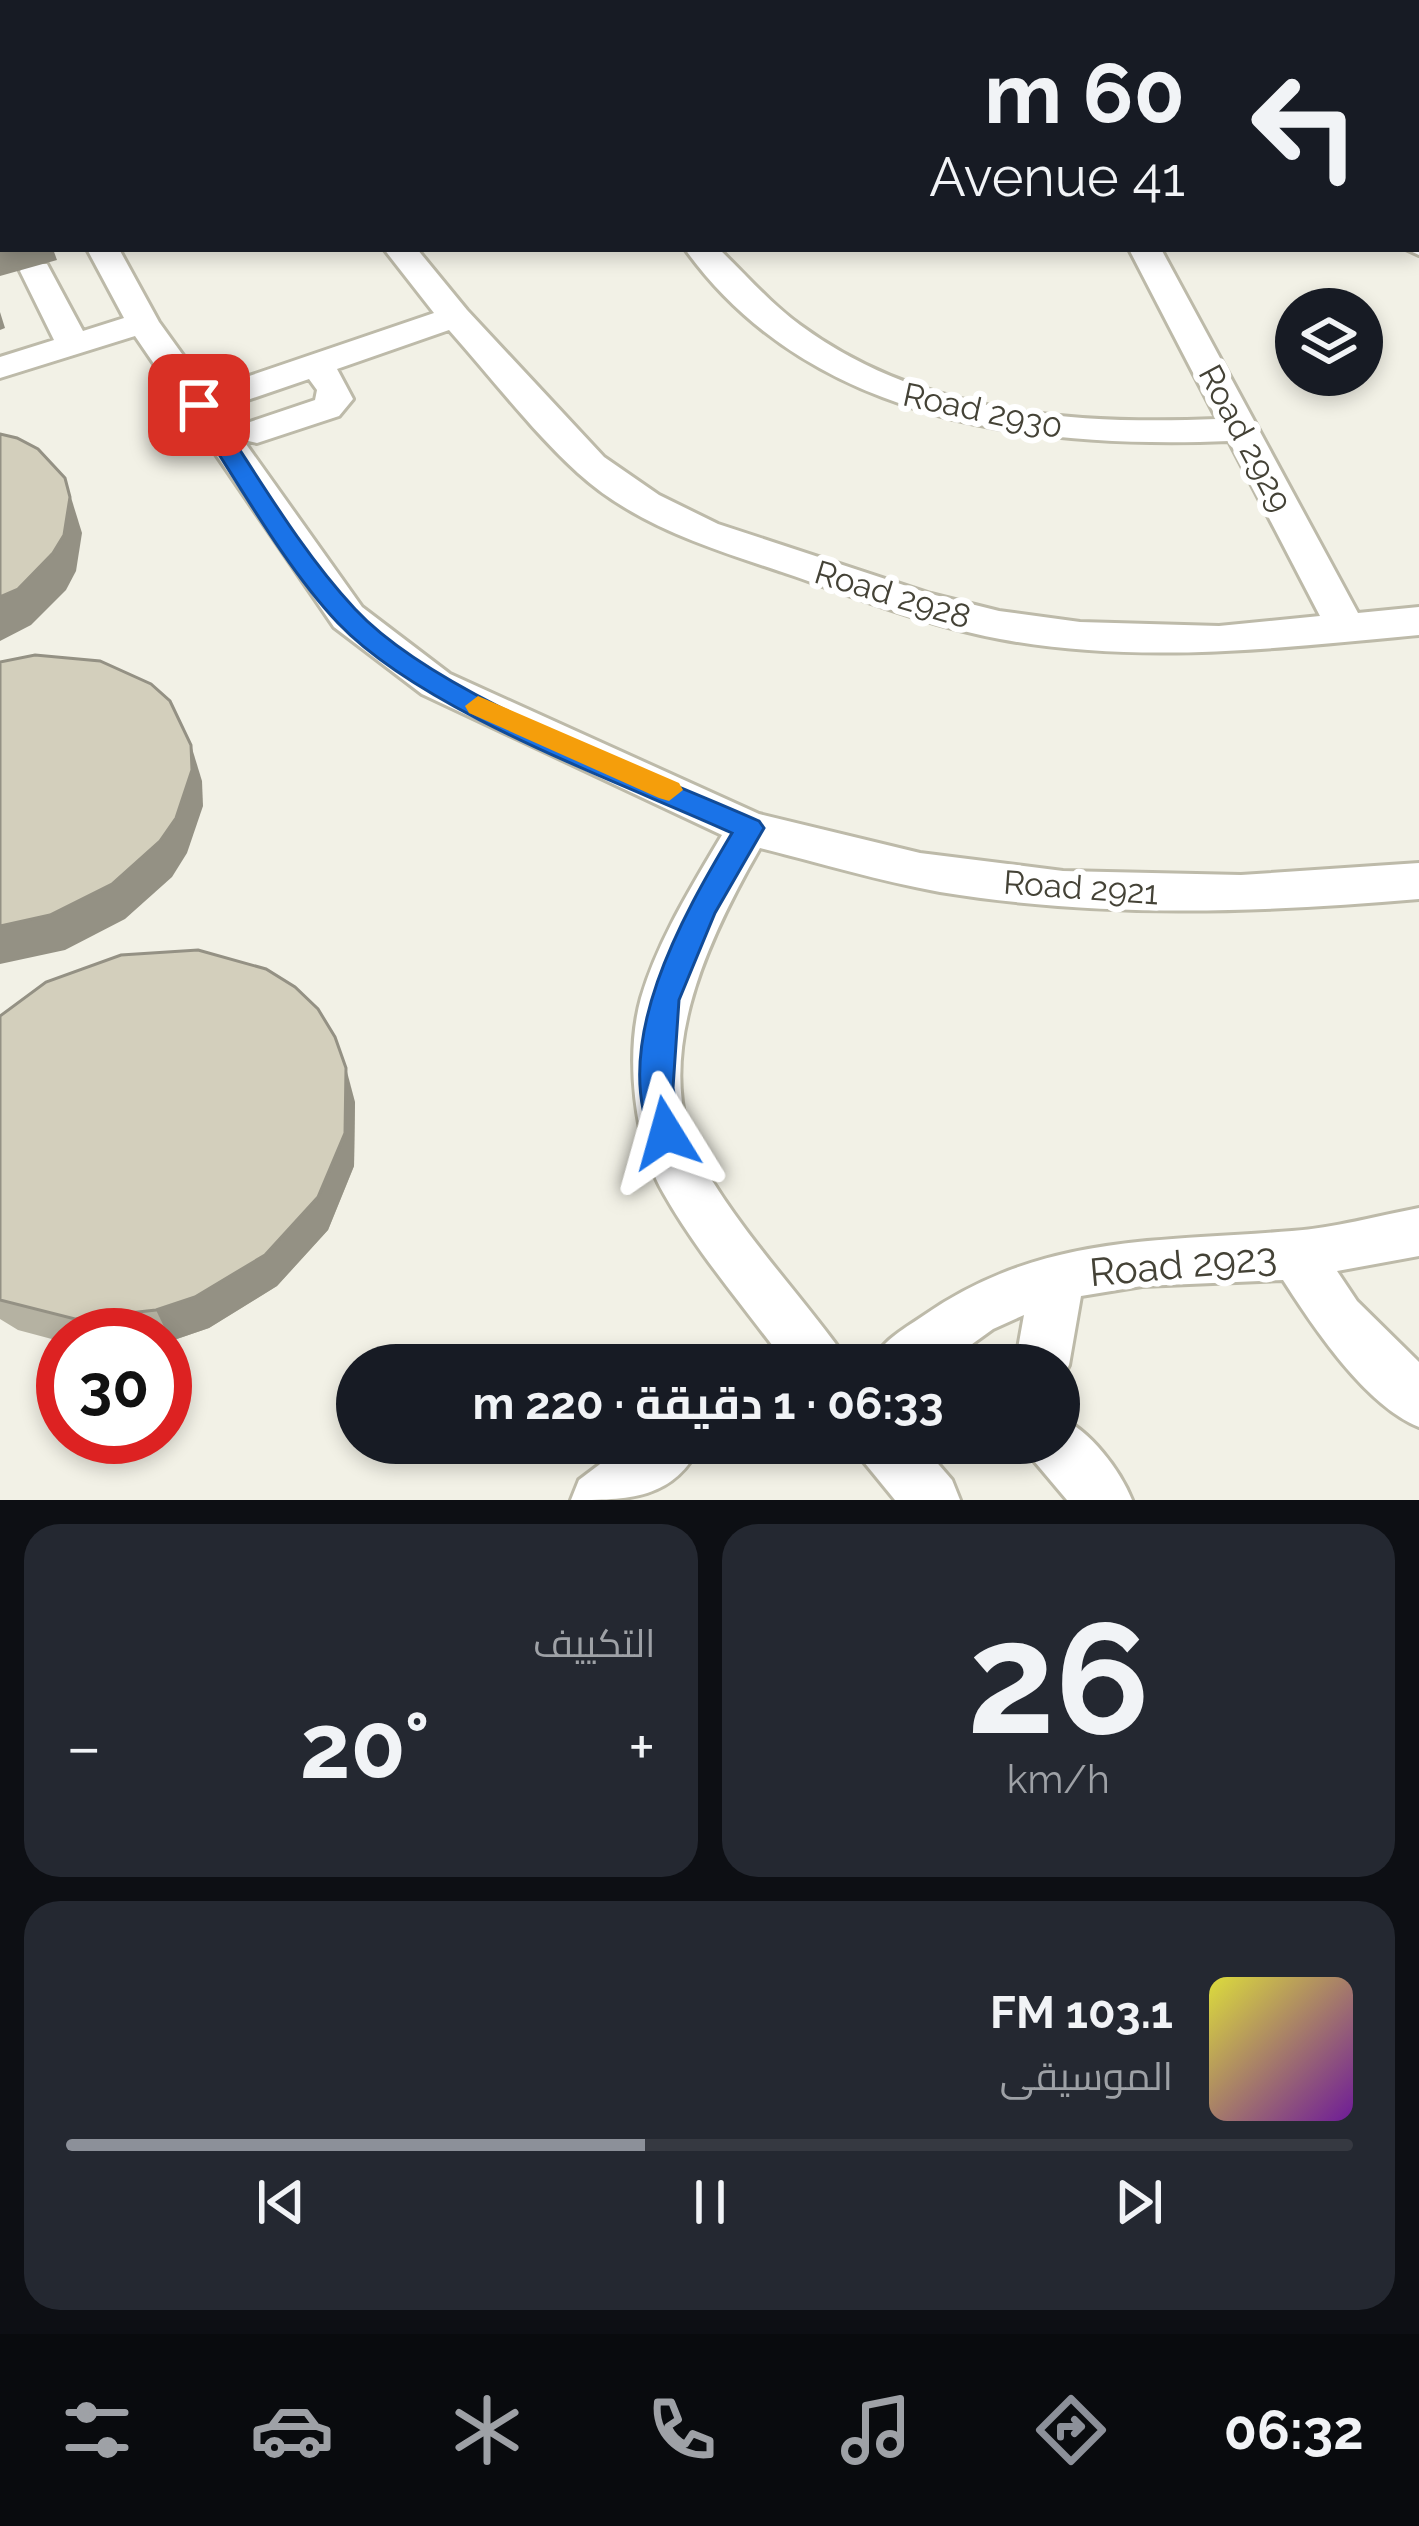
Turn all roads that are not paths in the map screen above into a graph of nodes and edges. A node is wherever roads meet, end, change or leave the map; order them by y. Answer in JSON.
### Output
{"nodes":[{"id":1,"x":105,"y":252,"type":"edge"},
{"id":2,"x":402,"y":252,"type":"edge"},
{"id":3,"x":704,"y":252,"type":"edge"},
{"id":4,"x":1147,"y":252,"type":"edge"},
{"id":5,"x":36,"y":272,"type":"dead end"},
{"id":6,"x":455,"y":317,"type":"junction"},
{"id":7,"x":143,"y":323,"type":"junction"},
{"id":8,"x":73,"y":345,"type":"junction"},
{"id":9,"x":317,"y":364,"type":"junction"},
{"id":10,"x":0,"y":368,"type":"edge"},
{"id":11,"x":199,"y":405,"type":"junction"},
{"id":12,"x":1242,"y":429,"type":"junction"},
{"id":13,"x":257,"y":432,"type":"dead end"},
{"id":14,"x":1419,"y":621,"type":"edge"},
{"id":15,"x":1346,"y":628,"type":"junction"},
{"id":16,"x":749,"y":828,"type":"junction"},
{"id":17,"x":1419,"y":881,"type":"edge"},
{"id":18,"x":1419,"y":1232,"type":"edge"},
{"id":19,"x":1297,"y":1255,"type":"junction"},
{"id":20,"x":1058,"y":1276,"type":"junction"},
{"id":21,"x":789,"y":1344,"type":"edge"},
{"id":22,"x":928,"y":1344,"type":"edge"},
{"id":23,"x":1046,"y":1344,"type":"edge"},
{"id":24,"x":1419,"y":1400,"type":"edge"},
{"id":25,"x":645,"y":1464,"type":"edge"},
{"id":26,"x":902,"y":1464,"type":"edge"},
{"id":27,"x":1073,"y":1464,"type":"edge"},
{"id":28,"x":598,"y":1500,"type":"edge"},
{"id":29,"x":932,"y":1500,"type":"edge"},
{"id":30,"x":1104,"y":1500,"type":"edge"}],
"edges":[{"from":1,"to":7,"type":"street","name":"Road 2921"},
{"from":2,"to":6,"type":"street","name":"Road 2928"},
{"from":3,"to":12,"type":"street","name":"Road 2930"},
{"from":4,"to":12,"type":"street","name":"Road 2929"},
{"from":5,"to":8,"type":"street"},
{"from":6,"to":9,"type":"street"},
{"from":6,"to":15,"type":"street","name":"Road 2928"},
{"from":7,"to":8,"type":"street"},
{"from":7,"to":11,"type":"street","name":"Road 2921"},
{"from":8,"to":10,"type":"street"},
{"from":9,"to":11,"type":"street"},
{"from":9,"to":13,"type":"street"},
{"from":11,"to":16,"type":"street","name":"Road 2921"},
{"from":12,"to":15,"type":"street","name":"Road 2929"},
{"from":14,"to":15,"type":"street","name":"Road 2928"},
{"from":16,"to":17,"type":"street","name":"Road 2921"},
{"from":16,"to":21,"type":"street"},
{"from":18,"to":19,"type":"street","name":"Road 2923"},
{"from":19,"to":20,"type":"street","name":"Road 2923"},
{"from":19,"to":24,"type":"street"},
{"from":20,"to":22,"type":"street","name":"Road 2923"},
{"from":20,"to":23,"type":"street"},
{"from":25,"to":28,"type":"street"},
{"from":26,"to":29,"type":"street"},
{"from":27,"to":30,"type":"street"}]}
